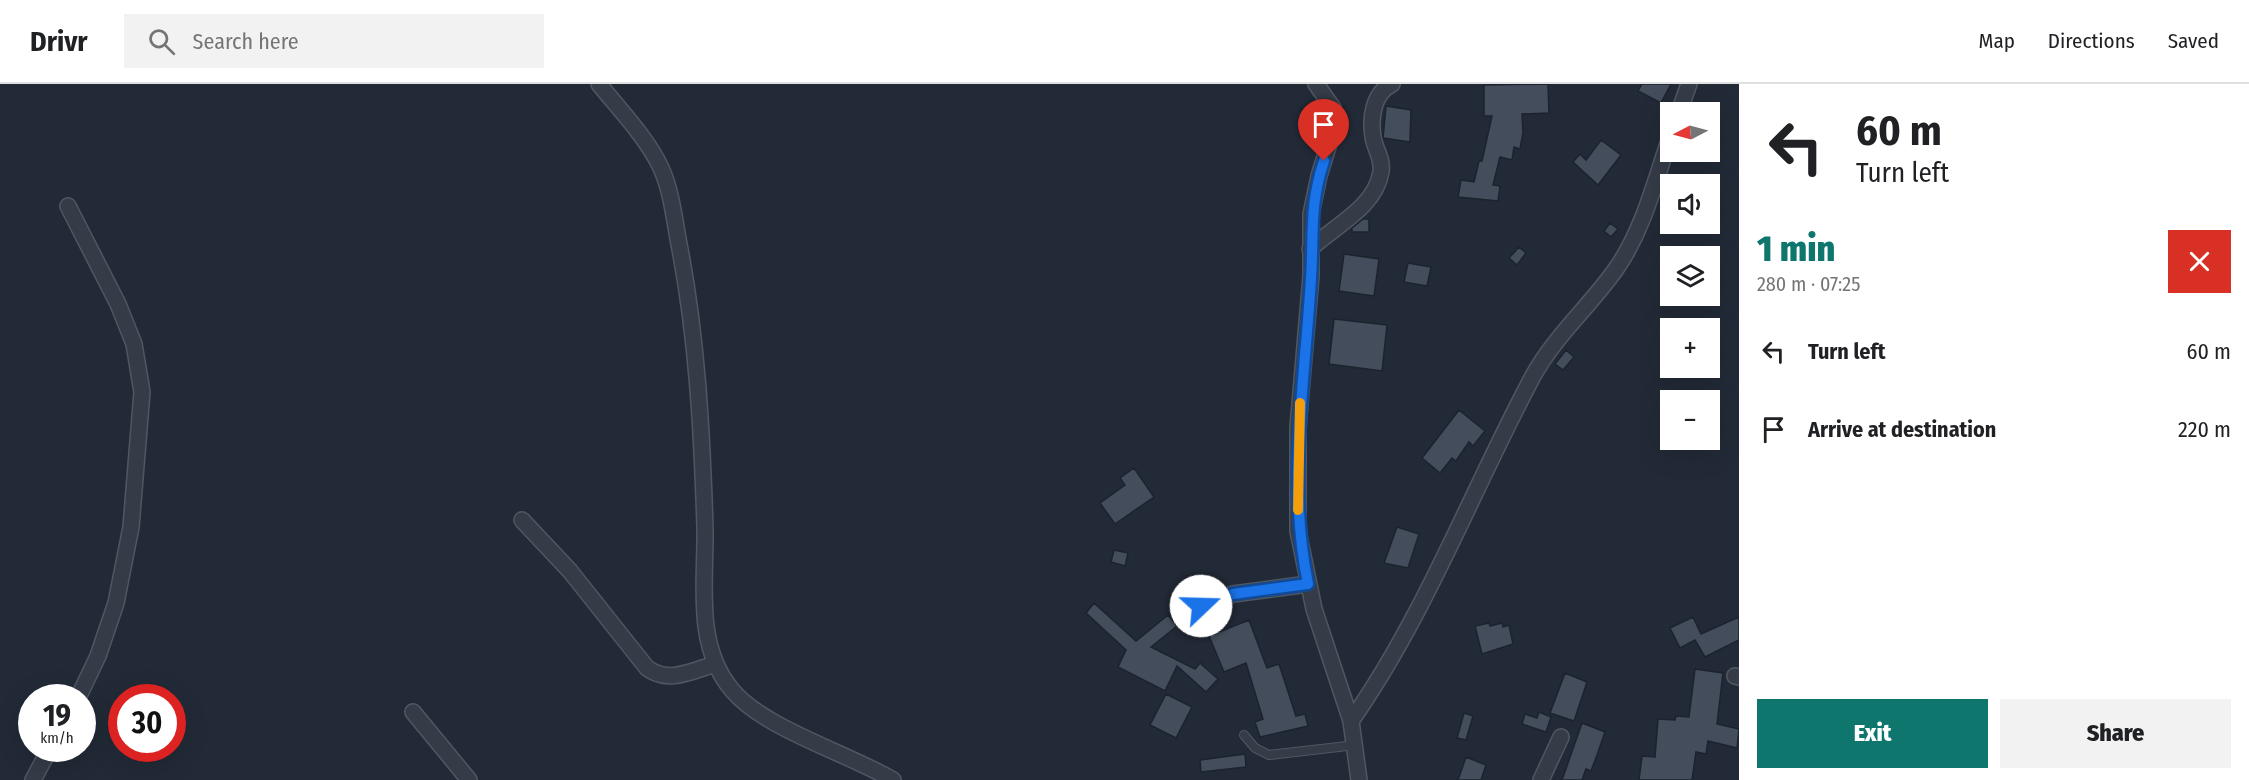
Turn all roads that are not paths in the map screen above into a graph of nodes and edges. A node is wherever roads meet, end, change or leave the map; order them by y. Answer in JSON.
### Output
{"nodes":[{"id":1,"x":599,"y":84,"type":"edge"},
{"id":2,"x":1316,"y":84,"type":"edge"},
{"id":3,"x":1392,"y":84,"type":"edge"},
{"id":4,"x":1689,"y":84,"type":"edge"},
{"id":5,"x":1683,"y":102,"type":"edge"},
{"id":6,"x":1661,"y":162,"type":"edge"},
{"id":7,"x":68,"y":206,"type":"dead end"},
{"id":8,"x":1310,"y":249,"type":"junction"},
{"id":9,"x":522,"y":520,"type":"dead end"},
{"id":10,"x":1308,"y":584,"type":"junction"},
{"id":11,"x":1201,"y":606,"type":"dead end"},
{"id":12,"x":716,"y":664,"type":"junction"},
{"id":13,"x":85,"y":684,"type":"edge"},
{"id":14,"x":413,"y":712,"type":"dead end"},
{"id":15,"x":1351,"y":721,"type":"junction"},
{"id":16,"x":1244,"y":735,"type":"dead end"},
{"id":17,"x":1561,"y":737,"type":"dead end"},
{"id":18,"x":1356,"y":746,"type":"junction"},
{"id":19,"x":43,"y":762,"type":"edge"},
{"id":20,"x":33,"y":780,"type":"edge"},
{"id":21,"x":469,"y":780,"type":"edge"},
{"id":22,"x":893,"y":780,"type":"edge"},
{"id":23,"x":1359,"y":780,"type":"edge"},
{"id":24,"x":1541,"y":780,"type":"edge"}],
"edges":[{"from":1,"to":12,"type":"street"},
{"from":2,"to":8,"type":"street"},
{"from":3,"to":8,"type":"street"},
{"from":4,"to":5,"type":"street"},
{"from":6,"to":15,"type":"street"},
{"from":7,"to":13,"type":"street"},
{"from":8,"to":10,"type":"street"},
{"from":9,"to":12,"type":"street"},
{"from":10,"to":11,"type":"street"},
{"from":10,"to":15,"type":"street"},
{"from":12,"to":22,"type":"street"},
{"from":14,"to":21,"type":"street"},
{"from":15,"to":18,"type":"street"},
{"from":16,"to":18,"type":"lane"},
{"from":17,"to":24,"type":"street"},
{"from":18,"to":23,"type":"street"},
{"from":19,"to":20,"type":"street"}]}
